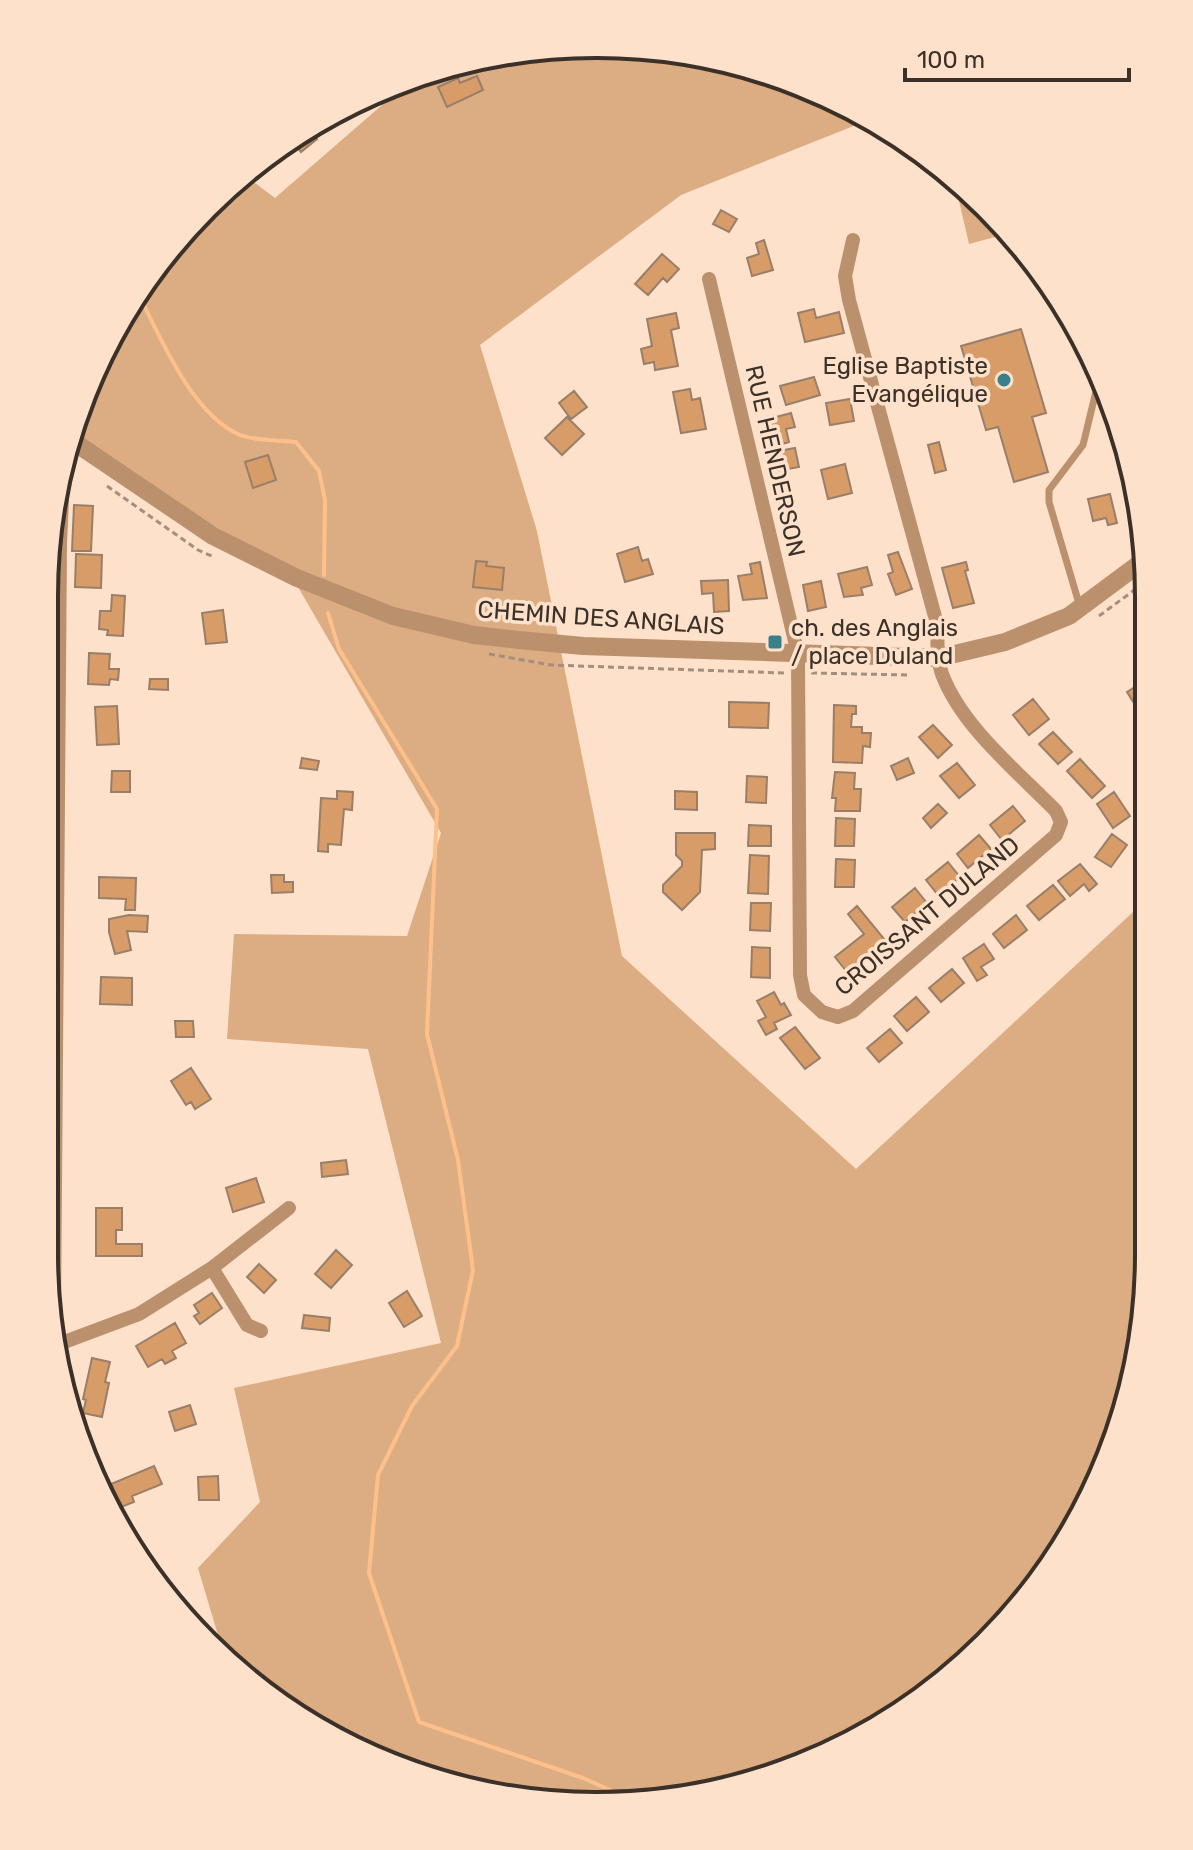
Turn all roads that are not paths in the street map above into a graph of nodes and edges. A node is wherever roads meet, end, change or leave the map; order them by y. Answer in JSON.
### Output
{"nodes":[{"id":1,"x":853,"y":240,"type":"dead end"},
{"id":2,"x":709,"y":279,"type":"dead end"},
{"id":3,"x":1095,"y":394,"type":"edge"},
{"id":4,"x":80,"y":446,"type":"edge"},
{"id":5,"x":60,"y":554,"type":"edge"},
{"id":6,"x":1134,"y":568,"type":"edge"},
{"id":7,"x":1081,"y":609,"type":"junction"},
{"id":8,"x":798,"y":654,"type":"junction"},
{"id":9,"x":938,"y":658,"type":"junction"},
{"id":10,"x":58,"y":721,"type":"edge"},
{"id":11,"x":289,"y":1208,"type":"dead end"},
{"id":12,"x":212,"y":1268,"type":"junction"},
{"id":13,"x":261,"y":1331,"type":"dead end"},
{"id":14,"x":66,"y":1342,"type":"edge"}],
"edges":[{"from":1,"to":9,"type":"street"},
{"from":2,"to":8,"type":"street","name":"RUE HENDERSON"},
{"from":3,"to":7,"type":"lane"},
{"from":4,"to":8,"type":"street","name":"CHEMIN DES ANGLAIS"},
{"from":5,"to":10,"type":"street"},
{"from":6,"to":7,"type":"street","name":"CHEMIN DES ANGLAIS"},
{"from":7,"to":9,"type":"street","name":"CHEMIN DES ANGLAIS"},
{"from":8,"to":9,"type":"street","name":"CHEMIN DES ANGLAIS"},
{"from":8,"to":9,"type":"street","name":"CROISSANT DULAND"},
{"from":11,"to":12,"type":"street"},
{"from":12,"to":13,"type":"street"},
{"from":12,"to":14,"type":"street"}]}
